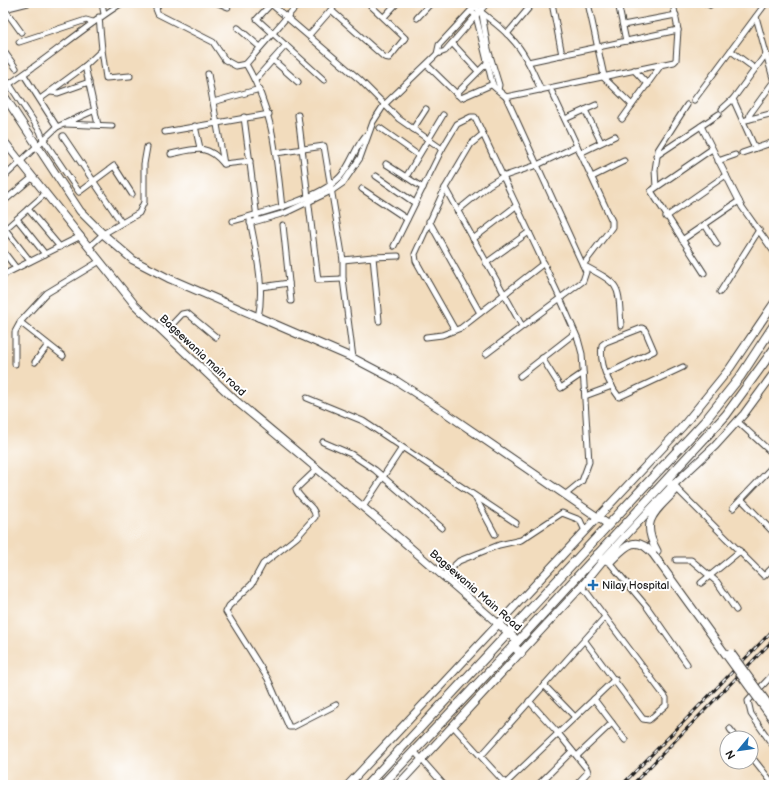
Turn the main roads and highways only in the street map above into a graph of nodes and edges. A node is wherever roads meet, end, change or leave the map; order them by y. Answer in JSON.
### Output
{"nodes":[{"id":1,"x":774,"y":325,"type":"edge"},
{"id":2,"x":774,"y":349,"type":"edge"},
{"id":3,"x":516,"y":644,"type":"junction"},
{"id":4,"x":521,"y":652,"type":"road end"},
{"id":5,"x":367,"y":785,"type":"edge"},
{"id":6,"x":382,"y":785,"type":"edge"}],
"edges":[{"from":1,"to":5,"type":"main road"},
{"from":2,"to":3,"type":"main road"},
{"from":3,"to":4,"type":"main road"},
{"from":3,"to":6,"type":"main road"}]}
